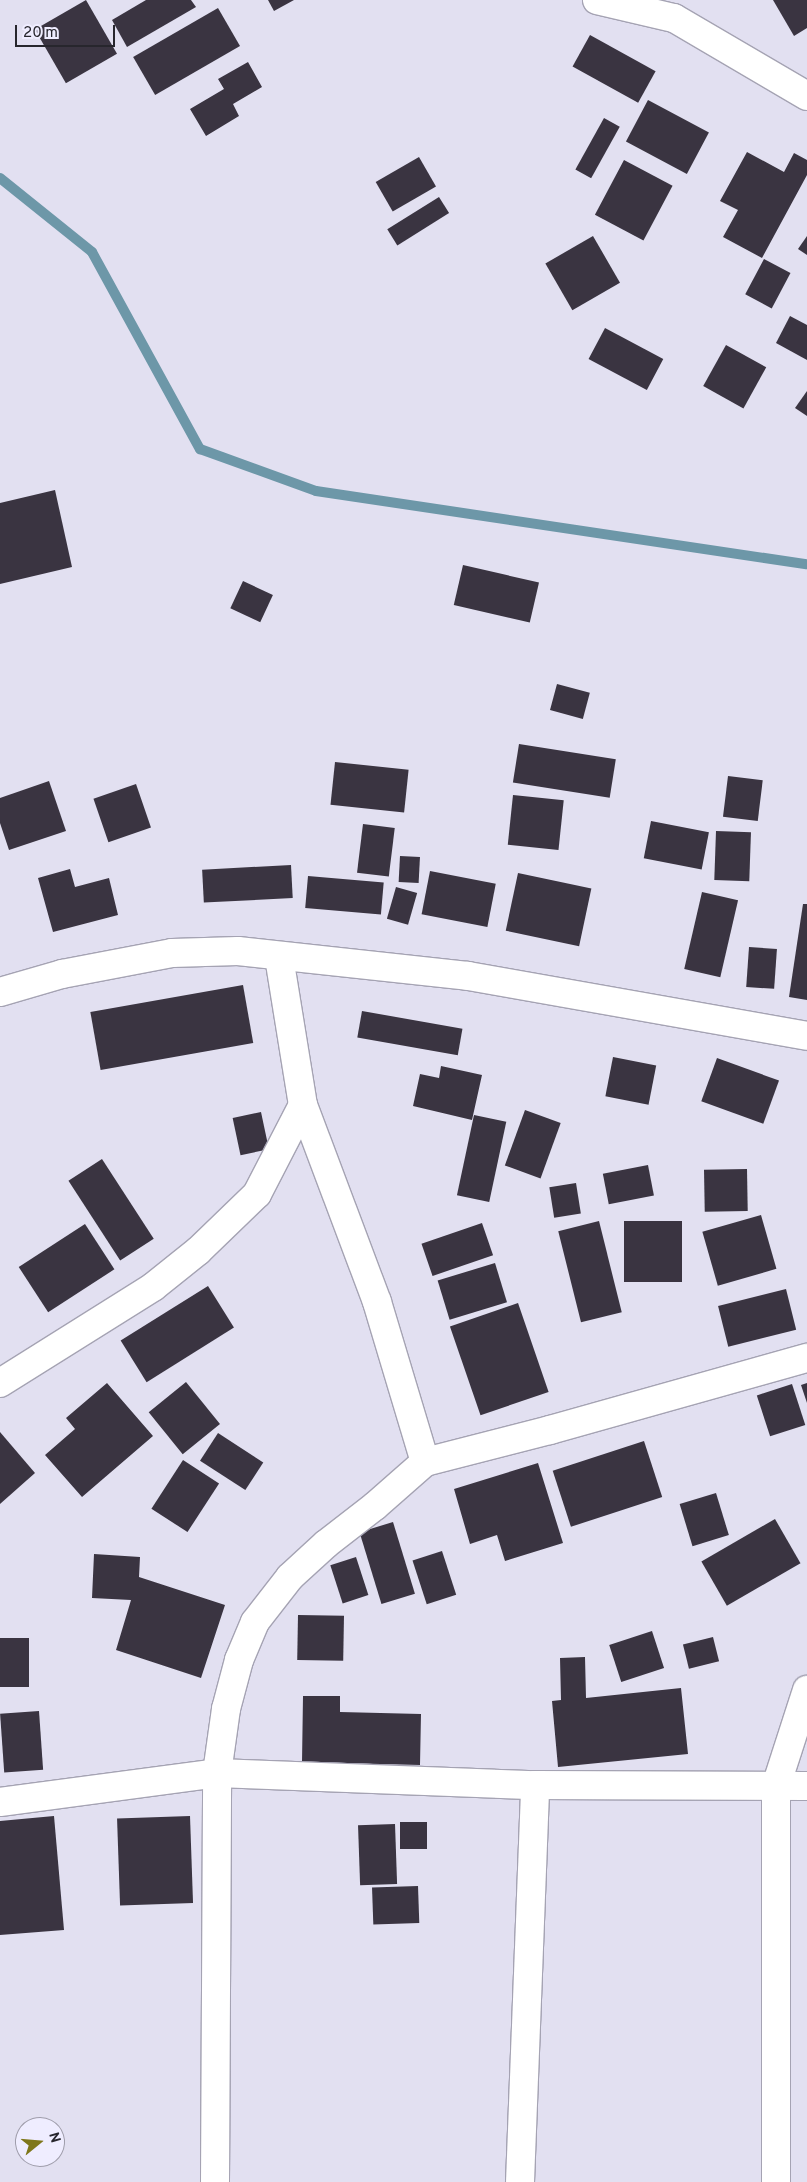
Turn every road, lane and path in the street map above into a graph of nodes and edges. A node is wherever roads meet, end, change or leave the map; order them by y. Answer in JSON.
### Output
{"nodes":[{"id":1,"x":597,"y":0,"type":"edge"},
{"id":2,"x":673,"y":9,"type":"edge"},
{"id":3,"x":807,"y":96,"type":"edge"},
{"id":4,"x":279,"y":957,"type":"junction"},
{"id":5,"x":0,"y":992,"type":"edge"},
{"id":6,"x":807,"y":1036,"type":"edge"},
{"id":7,"x":303,"y":1105,"type":"junction"},
{"id":8,"x":807,"y":1358,"type":"edge"},
{"id":9,"x":0,"y":1383,"type":"edge"},
{"id":10,"x":424,"y":1462,"type":"junction"},
{"id":11,"x":807,"y":1690,"type":"edge"},
{"id":12,"x":217,"y":1773,"type":"junction"},
{"id":13,"x":535,"y":1785,"type":"junction"},
{"id":14,"x":776,"y":1786,"type":"junction"},
{"id":15,"x":807,"y":1786,"type":"edge"},
{"id":16,"x":0,"y":1802,"type":"edge"},
{"id":17,"x":216,"y":2182,"type":"edge"},
{"id":18,"x":520,"y":2182,"type":"edge"},
{"id":19,"x":776,"y":2182,"type":"edge"}],
"edges":[{"from":1,"to":2,"type":"street"},
{"from":2,"to":3,"type":"street"},
{"from":4,"to":5,"type":"street"},
{"from":4,"to":6,"type":"street"},
{"from":4,"to":7,"type":"street"},
{"from":7,"to":9,"type":"street"},
{"from":7,"to":10,"type":"street"},
{"from":8,"to":10,"type":"street"},
{"from":10,"to":12,"type":"street"},
{"from":11,"to":14,"type":"street"},
{"from":12,"to":13,"type":"street"},
{"from":12,"to":16,"type":"street"},
{"from":12,"to":17,"type":"street"},
{"from":13,"to":14,"type":"street"},
{"from":13,"to":18,"type":"street"},
{"from":14,"to":15,"type":"street"},
{"from":14,"to":19,"type":"street"}]}
